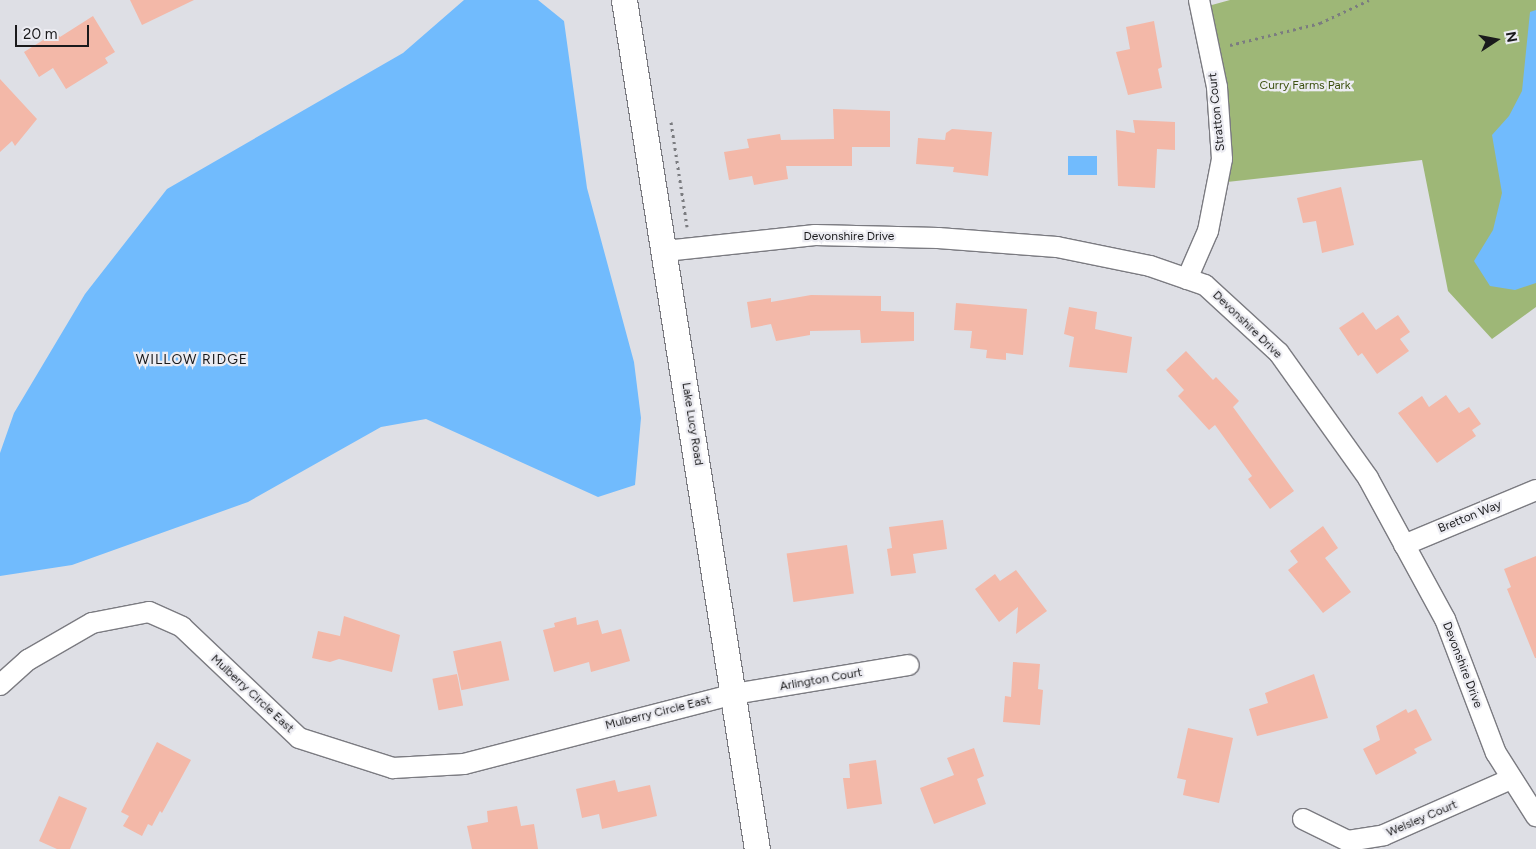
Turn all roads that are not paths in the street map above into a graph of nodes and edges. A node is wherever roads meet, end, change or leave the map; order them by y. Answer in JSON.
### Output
{"nodes":[{"id":1,"x":624,"y":0,"type":"edge"},
{"id":2,"x":1199,"y":0,"type":"edge"},
{"id":3,"x":665,"y":250,"type":"junction"},
{"id":4,"x":1187,"y":279,"type":"junction"},
{"id":5,"x":1536,"y":490,"type":"edge"},
{"id":6,"x":1404,"y":545,"type":"junction"},
{"id":7,"x":909,"y":665,"type":"dead end"},
{"id":8,"x":0,"y":686,"type":"edge"},
{"id":9,"x":734,"y":694,"type":"junction"},
{"id":10,"x":1511,"y":779,"type":"junction"},
{"id":11,"x":1536,"y":816,"type":"edge"},
{"id":12,"x":1303,"y":819,"type":"dead end"},
{"id":13,"x":757,"y":849,"type":"edge"}],
"edges":[{"from":1,"to":3,"type":"street","name":"Lake Lucy Road"},
{"from":2,"to":4,"type":"street","name":"Stratton Court"},
{"from":3,"to":4,"type":"street","name":"Devonshire Drive"},
{"from":3,"to":9,"type":"street","name":"Lake Lucy Road"},
{"from":4,"to":6,"type":"street","name":"Devonshire Drive"},
{"from":5,"to":6,"type":"street","name":"Bretton Way"},
{"from":6,"to":10,"type":"street","name":"Devonshire Drive"},
{"from":7,"to":9,"type":"street","name":"Arlington Court"},
{"from":8,"to":9,"type":"street","name":"Mulberry Circle East"},
{"from":9,"to":13,"type":"street","name":"Lake Lucy Road"},
{"from":10,"to":11,"type":"street","name":"Devonshire Drive"},
{"from":10,"to":12,"type":"street","name":"Welsley Court"}]}
